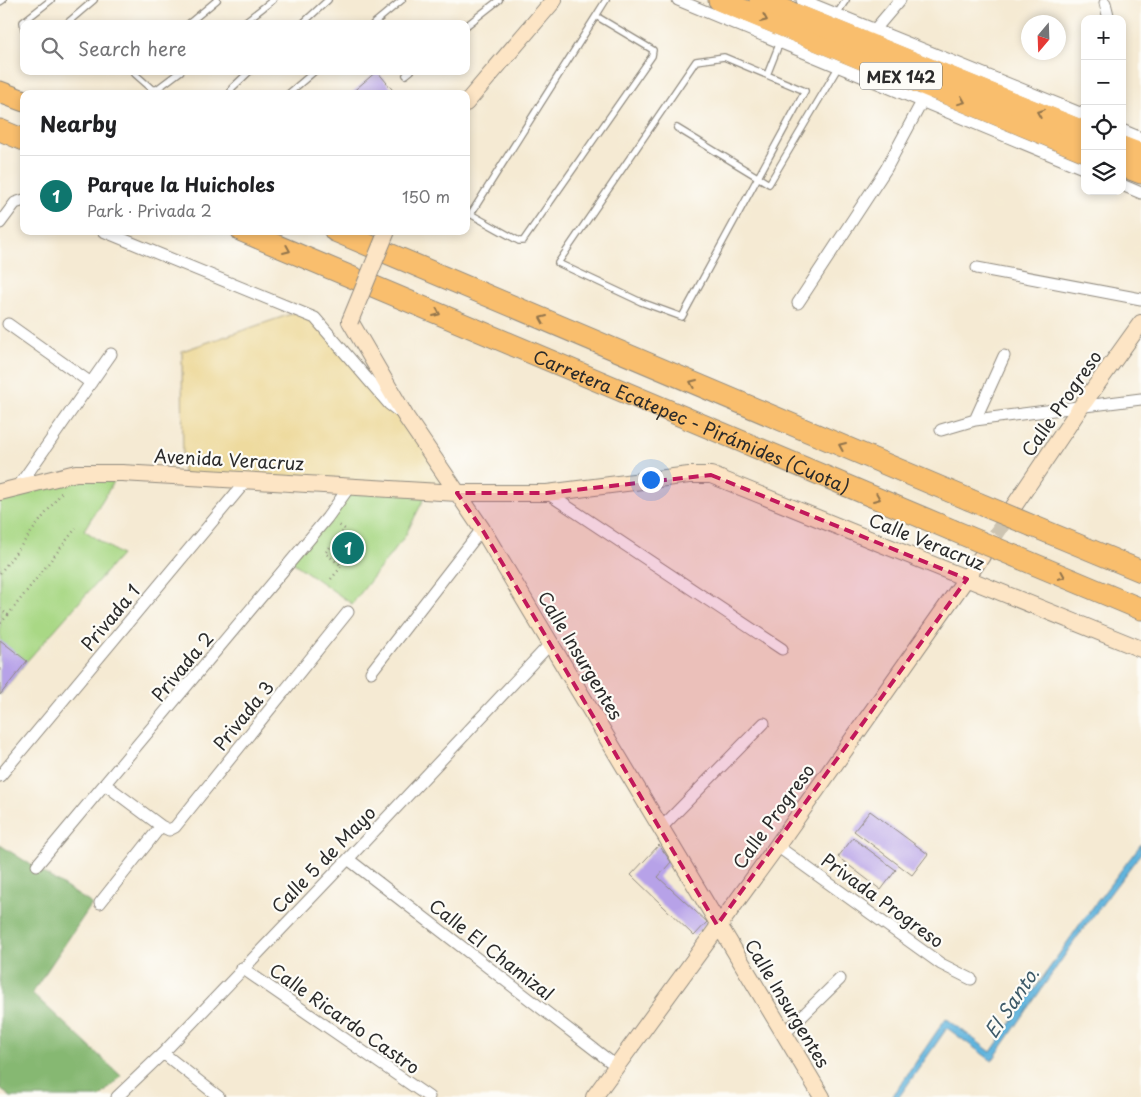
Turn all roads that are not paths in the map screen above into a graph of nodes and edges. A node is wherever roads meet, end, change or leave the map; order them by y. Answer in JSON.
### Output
{"nodes":[{"id":1,"x":51,"y":0,"type":"edge"},
{"id":2,"x":94,"y":0,"type":"edge"},
{"id":3,"x":217,"y":0,"type":"edge"},
{"id":4,"x":273,"y":0,"type":"edge"},
{"id":5,"x":328,"y":0,"type":"edge"},
{"id":6,"x":402,"y":0,"type":"edge"},
{"id":7,"x":499,"y":0,"type":"edge"},
{"id":8,"x":606,"y":0,"type":"edge"},
{"id":9,"x":678,"y":0,"type":"edge"},
{"id":10,"x":719,"y":0,"type":"edge"},
{"id":11,"x":760,"y":0,"type":"edge"},
{"id":12,"x":802,"y":0,"type":"edge"},
{"id":13,"x":846,"y":0,"type":"edge"},
{"id":14,"x":900,"y":0,"type":"edge"},
{"id":15,"x":1105,"y":3,"type":"dead end"},
{"id":16,"x":548,"y":4,"type":"edge"},
{"id":17,"x":1108,"y":15,"type":"edge"},
{"id":18,"x":596,"y":16,"type":"junction"},
{"id":19,"x":26,"y":20,"type":"edge"},
{"id":20,"x":71,"y":20,"type":"edge"},
{"id":21,"x":193,"y":20,"type":"edge"},
{"id":22,"x":247,"y":20,"type":"edge"},
{"id":23,"x":306,"y":20,"type":"edge"},
{"id":24,"x":378,"y":20,"type":"edge"},
{"id":25,"x":832,"y":21,"type":"junction"},
{"id":26,"x":470,"y":23,"type":"edge"},
{"id":27,"x":783,"y":36,"type":"junction"},
{"id":28,"x":869,"y":37,"type":"junction"},
{"id":29,"x":841,"y":60,"type":"junction"},
{"id":30,"x":136,"y":75,"type":"edge"},
{"id":31,"x":176,"y":75,"type":"edge"},
{"id":32,"x":246,"y":75,"type":"edge"},
{"id":33,"x":310,"y":75,"type":"edge"},
{"id":34,"x":767,"y":75,"type":"junction"},
{"id":35,"x":231,"y":90,"type":"edge"},
{"id":36,"x":293,"y":90,"type":"edge"},
{"id":37,"x":0,"y":92,"type":"edge"},
{"id":38,"x":926,"y":95,"type":"junction"},
{"id":39,"x":470,"y":99,"type":"edge"},
{"id":40,"x":20,"y":100,"type":"edge"},
{"id":41,"x":1081,"y":113,"type":"edge"},
{"id":42,"x":677,"y":128,"type":"dead end"},
{"id":43,"x":0,"y":130,"type":"edge"},
{"id":44,"x":1081,"y":130,"type":"edge"},
{"id":45,"x":1126,"y":132,"type":"edge"},
{"id":46,"x":20,"y":138,"type":"edge"},
{"id":47,"x":1141,"y":138,"type":"edge"},
{"id":48,"x":1126,"y":148,"type":"edge"},
{"id":49,"x":1082,"y":150,"type":"edge"},
{"id":50,"x":1141,"y":154,"type":"edge"},
{"id":51,"x":1081,"y":168,"type":"edge"},
{"id":52,"x":1126,"y":168,"type":"edge"},
{"id":53,"x":1141,"y":174,"type":"edge"},
{"id":54,"x":758,"y":179,"type":"junction"},
{"id":55,"x":1126,"y":187,"type":"edge"},
{"id":56,"x":1141,"y":193,"type":"edge"},
{"id":57,"x":20,"y":201,"type":"edge"},
{"id":58,"x":0,"y":223,"type":"edge"},
{"id":59,"x":113,"y":235,"type":"edge"},
{"id":60,"x":251,"y":235,"type":"edge"},
{"id":61,"x":344,"y":235,"type":"edge"},
{"id":62,"x":385,"y":235,"type":"edge"},
{"id":63,"x":977,"y":268,"type":"dead end"},
{"id":64,"x":1141,"y":299,"type":"edge"},
{"id":65,"x":798,"y":304,"type":"dead end"},
{"id":66,"x":1141,"y":323,"type":"edge"},
{"id":67,"x":8,"y":324,"type":"dead end"},
{"id":68,"x":111,"y":354,"type":"dead end"},
{"id":69,"x":1004,"y":356,"type":"dead end"},
{"id":70,"x":91,"y":382,"type":"junction"},
{"id":71,"x":1141,"y":399,"type":"edge"},
{"id":72,"x":1080,"y":408,"type":"junction"},
{"id":73,"x":406,"y":416,"type":"junction"},
{"id":74,"x":975,"y":420,"type":"junction"},
{"id":75,"x":942,"y":430,"type":"dead end"},
{"id":76,"x":246,"y":481,"type":"junction"},
{"id":77,"x":350,"y":486,"type":"junction"},
{"id":78,"x":18,"y":487,"type":"junction"},
{"id":79,"x":0,"y":492,"type":"edge"},
{"id":80,"x":457,"y":493,"type":"junction"},
{"id":81,"x":547,"y":493,"type":"junction"},
{"id":82,"x":1014,"y":506,"type":"tunnel mouth"},
{"id":83,"x":482,"y":529,"type":"junction"},
{"id":84,"x":982,"y":556,"type":"tunnel mouth"},
{"id":85,"x":1141,"y":571,"type":"edge"},
{"id":86,"x":967,"y":579,"type":"junction"},
{"id":87,"x":1141,"y":609,"type":"edge"},
{"id":88,"x":348,"y":612,"type":"dead end"},
{"id":89,"x":551,"y":643,"type":"junction"},
{"id":90,"x":782,"y":648,"type":"dead end"},
{"id":91,"x":1141,"y":649,"type":"edge"},
{"id":92,"x":371,"y":672,"type":"dead end"},
{"id":93,"x":764,"y":723,"type":"dead end"},
{"id":94,"x":0,"y":776,"type":"edge"},
{"id":95,"x":106,"y":785,"type":"junction"},
{"id":96,"x":161,"y":826,"type":"junction"},
{"id":97,"x":661,"y":828,"type":"junction"},
{"id":98,"x":777,"y":846,"type":"junction"},
{"id":99,"x":348,"y":859,"type":"junction"},
{"id":100,"x":37,"y":865,"type":"dead end"},
{"id":101,"x":100,"y":903,"type":"dead end"},
{"id":102,"x":717,"y":925,"type":"junction"},
{"id":103,"x":242,"y":968,"type":"junction"},
{"id":104,"x":840,"y":979,"type":"dead end"},
{"id":105,"x":971,"y":979,"type":"dead end"},
{"id":106,"x":784,"y":1034,"type":"junction"},
{"id":107,"x":163,"y":1053,"type":"junction"},
{"id":108,"x":616,"y":1066,"type":"junction"},
{"id":109,"x":117,"y":1097,"type":"edge"},
{"id":110,"x":219,"y":1097,"type":"edge"},
{"id":111,"x":429,"y":1097,"type":"edge"},
{"id":112,"x":594,"y":1097,"type":"edge"},
{"id":113,"x":822,"y":1097,"type":"edge"}],
"edges":[{"from":1,"to":19,"type":"lane"},
{"from":2,"to":20,"type":"lane"},
{"from":3,"to":21,"type":"lane"},
{"from":4,"to":22,"type":"lane"},
{"from":5,"to":23,"type":"lane"},
{"from":6,"to":24,"type":"lane"},
{"from":7,"to":26,"type":"lane"},
{"from":8,"to":18,"type":"lane"},
{"from":9,"to":27,"type":"street"},
{"from":10,"to":27,"type":"highway","number":"MEX 142","one_way":true},
{"from":11,"to":25,"type":"highway","number":"MEX 142"},
{"from":12,"to":25,"type":"street"},
{"from":13,"to":25,"type":"lane"},
{"from":14,"to":28,"type":"street"},
{"from":15,"to":17,"type":"street"},
{"from":16,"to":39,"type":"street"},
{"from":18,"to":18,"type":"lane"},
{"from":25,"to":28,"type":"highway","number":"MEX 142"},
{"from":27,"to":29,"type":"highway","number":"MEX 142"},
{"from":27,"to":34,"type":"lane"},
{"from":28,"to":41,"type":"street"},
{"from":44,"to":28,"type":"highway","number":"MEX 142","one_way":true},
{"from":29,"to":38,"type":"highway","number":"MEX 142"},
{"from":29,"to":54,"type":"lane"},
{"from":30,"to":31,"type":"lane"},
{"from":32,"to":35,"type":"lane"},
{"from":33,"to":36,"type":"lane"},
{"from":34,"to":54,"type":"lane"},
{"from":34,"to":54,"type":"lane"},
{"from":37,"to":40,"type":"highway"},
{"from":38,"to":49,"type":"highway","number":"MEX 142","one_way":true},
{"from":38,"to":51,"type":"street"},
{"from":38,"to":65,"type":"street"},
{"from":42,"to":54,"type":"lane"},
{"from":43,"to":46,"type":"highway"},
{"from":45,"to":47,"type":"street"},
{"from":48,"to":50,"type":"highway"},
{"from":52,"to":53,"type":"highway"},
{"from":55,"to":56,"type":"street"},
{"from":57,"to":58,"type":"street"},
{"from":59,"to":73,"type":"street"},
{"from":60,"to":87,"type":"highway","name":"Carretera Ecatepec - Pirámides (Cuota)","one_way":true,"bridge":true},
{"from":85,"to":61,"type":"highway","name":"Carretera Ecatepec - Pirámides (Cuota)","one_way":true,"bridge":true},
{"from":62,"to":73,"type":"street","name":"Calle Insurgentes","bridge":true},
{"from":63,"to":64,"type":"street"},
{"from":66,"to":72,"type":"street","name":"Calle Progreso"},
{"from":67,"to":70,"type":"street"},
{"from":68,"to":70,"type":"street"},
{"from":69,"to":74,"type":"street"},
{"from":70,"to":78,"type":"street"},
{"from":71,"to":72,"type":"street"},
{"from":72,"to":74,"type":"street"},
{"from":72,"to":82,"type":"street","name":"Calle Progreso"},
{"from":73,"to":80,"type":"street","name":"Calle Insurgentes"},
{"from":74,"to":75,"type":"street"},
{"from":76,"to":77,"type":"street","name":"Avenida Veracruz"},
{"from":76,"to":78,"type":"street","name":"Avenida Veracruz"},
{"from":76,"to":94,"type":"street","name":"Privada 1"},
{"from":77,"to":80,"type":"street","name":"Avenida Veracruz"},
{"from":77,"to":95,"type":"street","name":"Privada 2"},
{"from":78,"to":79,"type":"street","name":"Avenida Veracruz"},
{"from":80,"to":81,"type":"street","name":"Calle Veracruz"},
{"from":80,"to":83,"type":"street","name":"Calle Insurgentes"},
{"from":81,"to":86,"type":"street","name":"Calle Veracruz"},
{"from":81,"to":90,"type":"street"},
{"from":83,"to":89,"type":"street","name":"Calle Insurgentes"},
{"from":83,"to":92,"type":"street"},
{"from":84,"to":86,"type":"street","name":"Calle Progreso"},
{"from":86,"to":91,"type":"street","name":"Calle Veracruz"},
{"from":86,"to":98,"type":"street","name":"Calle Progreso"},
{"from":88,"to":96,"type":"street","name":"Privada 3"},
{"from":89,"to":97,"type":"street","name":"Calle Insurgentes"},
{"from":89,"to":99,"type":"street","name":"Calle 5 de Mayo"},
{"from":93,"to":97,"type":"street"},
{"from":95,"to":96,"type":"street"},
{"from":95,"to":100,"type":"street","name":"Privada 2"},
{"from":96,"to":101,"type":"street"},
{"from":97,"to":102,"type":"street","name":"Calle Insurgentes"},
{"from":98,"to":102,"type":"street","name":"Calle Progreso"},
{"from":98,"to":105,"type":"street","name":"Privada Progreso"},
{"from":99,"to":103,"type":"street","name":"Calle 5 de Mayo"},
{"from":99,"to":108,"type":"street","name":"Calle El Chamizal"},
{"from":102,"to":106,"type":"street","name":"Calle Insurgentes"},
{"from":102,"to":108,"type":"street","name":"Calle Progreso"},
{"from":103,"to":107,"type":"street","name":"Calle 5 de Mayo"},
{"from":103,"to":111,"type":"street","name":"Calle Ricardo Castro"},
{"from":104,"to":106,"type":"street"},
{"from":106,"to":113,"type":"street","name":"Calle Insurgentes"},
{"from":107,"to":109,"type":"street","name":"Calle 5 de Mayo"},
{"from":107,"to":110,"type":"street"},
{"from":108,"to":112,"type":"street","name":"Calle Progreso"}]}
